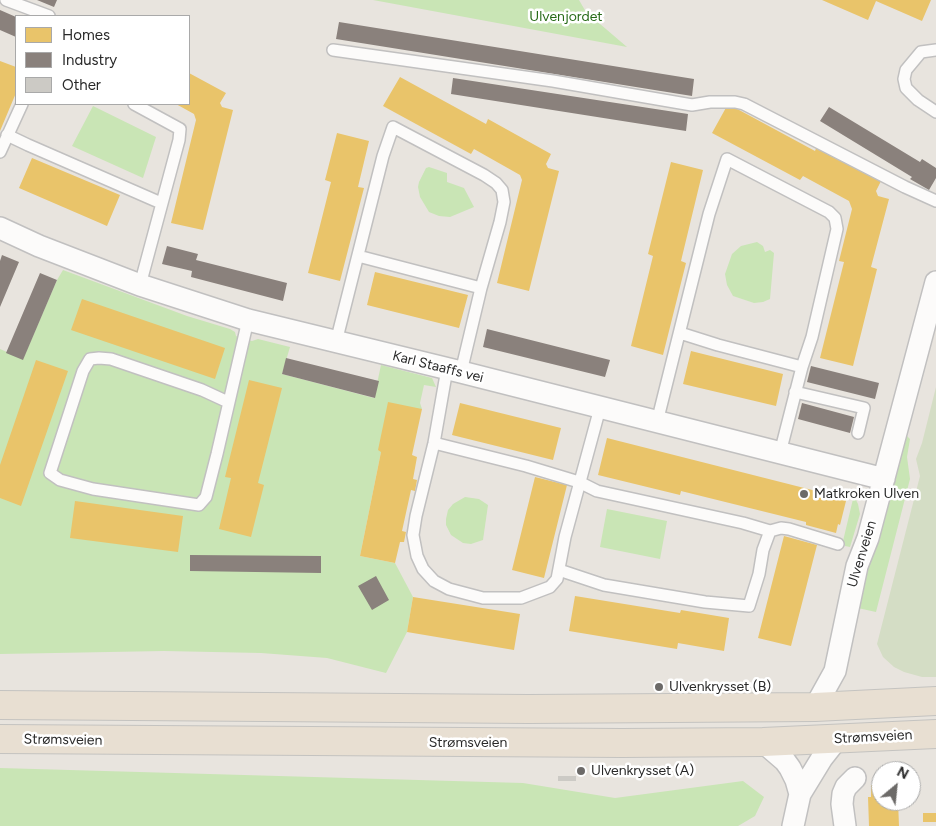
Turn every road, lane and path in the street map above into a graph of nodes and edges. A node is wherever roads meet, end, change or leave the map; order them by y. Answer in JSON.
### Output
{"nodes":[{"id":1,"x":6,"y":0,"type":"edge"},
{"id":2,"x":46,"y":15,"type":"edge"},
{"id":3,"x":333,"y":50,"type":"dead end"},
{"id":4,"x":936,"y":50,"type":"edge"},
{"id":5,"x":22,"y":105,"type":"edge"},
{"id":6,"x":136,"y":105,"type":"edge"},
{"id":7,"x":936,"y":112,"type":"edge"},
{"id":8,"x":8,"y":135,"type":"junction"},
{"id":9,"x":0,"y":152,"type":"edge"},
{"id":10,"x":936,"y":201,"type":"edge"},
{"id":11,"x":161,"y":203,"type":"junction"},
{"id":12,"x":0,"y":228,"type":"edge"},
{"id":13,"x":358,"y":256,"type":"junction"},
{"id":14,"x":936,"y":282,"type":"edge"},
{"id":15,"x":140,"y":285,"type":"junction"},
{"id":16,"x":481,"y":288,"type":"junction"},
{"id":17,"x":248,"y":320,"type":"junction"},
{"id":18,"x":680,"y":332,"type":"junction"},
{"id":19,"x":336,"y":342,"type":"junction"},
{"id":20,"x":802,"y":367,"type":"junction"},
{"id":21,"x":454,"y":371,"type":"junction"},
{"id":22,"x":796,"y":392,"type":"junction"},
{"id":23,"x":228,"y":402,"type":"junction"},
{"id":24,"x":600,"y":408,"type":"junction"},
{"id":25,"x":657,"y":422,"type":"junction"},
{"id":26,"x":858,"y":433,"type":"dead end"},
{"id":27,"x":434,"y":443,"type":"junction"},
{"id":28,"x":780,"y":453,"type":"junction"},
{"id":29,"x":884,"y":479,"type":"junction"},
{"id":30,"x":579,"y":482,"type":"junction"},
{"id":31,"x":770,"y":531,"type":"junction"},
{"id":32,"x":838,"y":544,"type":"dead end"},
{"id":33,"x":559,"y":570,"type":"junction"},
{"id":34,"x":936,"y":701,"type":"edge"},
{"id":35,"x":0,"y":705,"type":"edge"},
{"id":36,"x":815,"y":707,"type":"junction"},
{"id":37,"x":936,"y":734,"type":"edge"},
{"id":38,"x":0,"y":739,"type":"edge"},
{"id":39,"x":838,"y":739,"type":"junction"},
{"id":40,"x":763,"y":742,"type":"junction"},
{"id":41,"x":854,"y":778,"type":"dead end"},
{"id":42,"x":800,"y":794,"type":"junction"},
{"id":43,"x":793,"y":826,"type":"edge"},
{"id":44,"x":844,"y":826,"type":"edge"}],
"edges":[{"from":1,"to":2,"type":"lane"},
{"from":3,"to":10,"type":"lane"},
{"from":4,"to":7,"type":"lane"},
{"from":5,"to":8,"type":"lane"},
{"from":6,"to":11,"type":"lane"},
{"from":8,"to":9,"type":"lane"},
{"from":8,"to":11,"type":"lane"},
{"from":11,"to":15,"type":"lane"},
{"from":12,"to":15,"type":"street","name":"Karl Staaffs vei"},
{"from":13,"to":16,"type":"lane"},
{"from":13,"to":16,"type":"lane"},
{"from":13,"to":19,"type":"lane"},
{"from":14,"to":29,"type":"street","name":"Ulvenveien"},
{"from":15,"to":17,"type":"street","name":"Karl Staaffs vei"},
{"from":16,"to":21,"type":"lane"},
{"from":17,"to":19,"type":"street","name":"Karl Staaffs vei"},
{"from":17,"to":23,"type":"lane"},
{"from":18,"to":20,"type":"lane"},
{"from":18,"to":20,"type":"lane"},
{"from":18,"to":25,"type":"lane"},
{"from":19,"to":21,"type":"street","name":"Karl Staaffs vei"},
{"from":20,"to":22,"type":"lane"},
{"from":21,"to":24,"type":"street","name":"Karl Staaffs vei"},
{"from":21,"to":27,"type":"lane"},
{"from":22,"to":26,"type":"lane"},
{"from":22,"to":28,"type":"lane"},
{"from":23,"to":23,"type":"lane"},
{"from":24,"to":25,"type":"street","name":"Karl Staaffs vei"},
{"from":24,"to":30,"type":"lane"},
{"from":25,"to":28,"type":"street","name":"Karl Staaffs vei"},
{"from":27,"to":30,"type":"lane"},
{"from":27,"to":33,"type":"lane"},
{"from":28,"to":29,"type":"street","name":"Karl Staaffs vei"},
{"from":29,"to":36,"type":"street","name":"Ulvenveien"},
{"from":30,"to":31,"type":"lane"},
{"from":30,"to":33,"type":"lane"},
{"from":31,"to":32,"type":"lane"},
{"from":31,"to":33,"type":"lane"},
{"from":34,"to":36,"type":"highway"},
{"from":35,"to":36,"type":"highway"},
{"from":37,"to":39,"type":"highway","name":"Strømsveien"},
{"from":38,"to":40,"type":"highway","name":"Strømsveien"},
{"from":39,"to":40,"type":"highway","name":"Strømsveien"},
{"from":39,"to":42,"type":"street"},
{"from":40,"to":42,"type":"street"},
{"from":41,"to":44,"type":"street"},
{"from":42,"to":43,"type":"street"}]}
